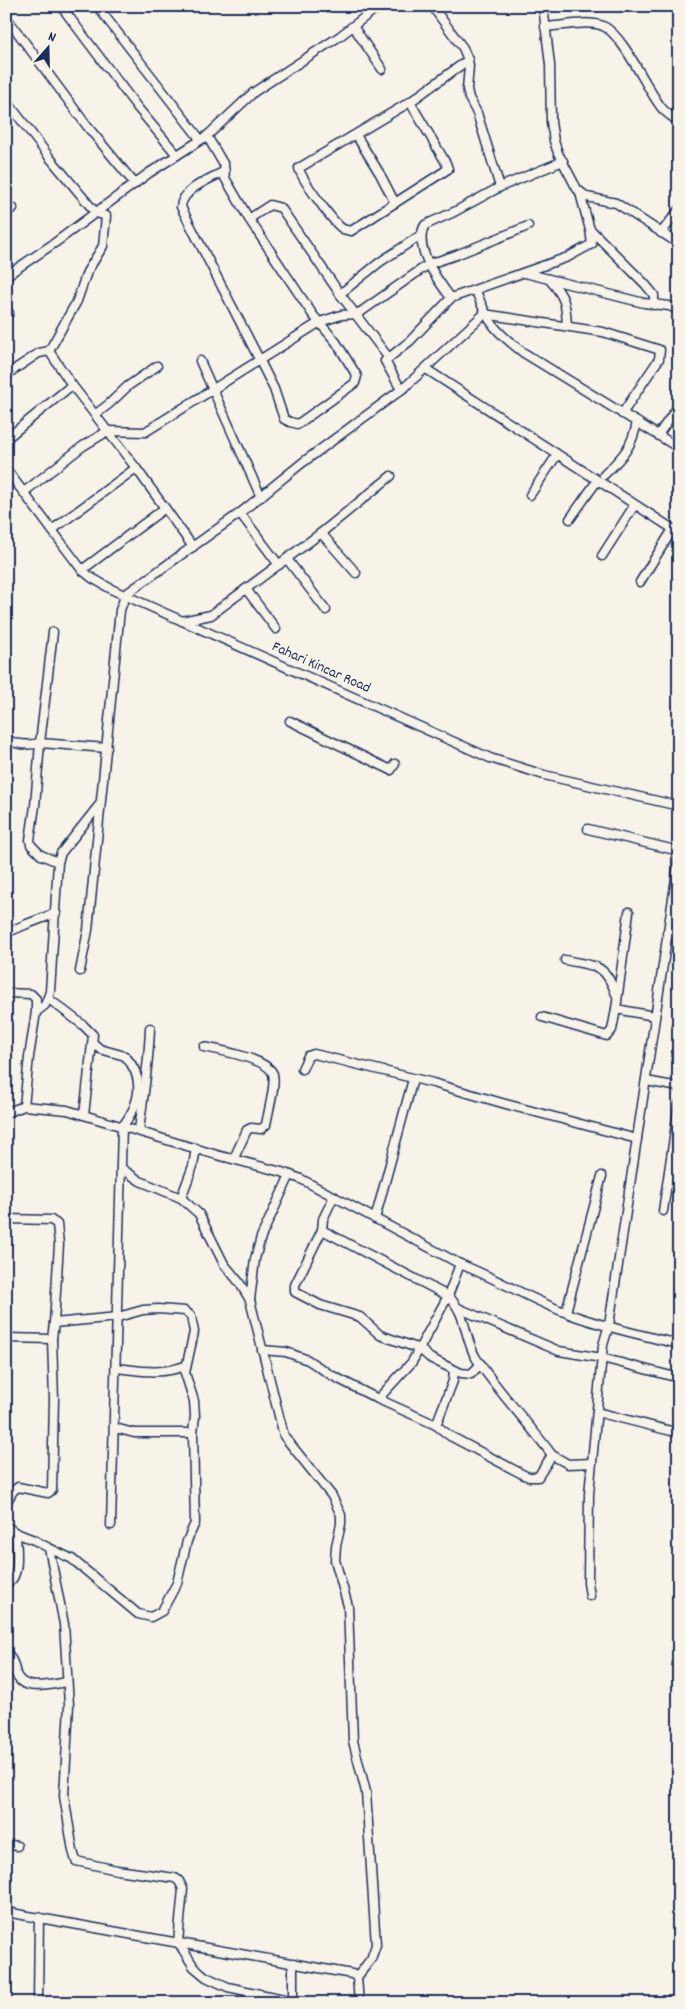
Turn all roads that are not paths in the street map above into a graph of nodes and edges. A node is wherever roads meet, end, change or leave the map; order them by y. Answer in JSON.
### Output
{"nodes":[{"id":1,"x":61,"y":6,"type":"edge"},
{"id":2,"x":97,"y":6,"type":"edge"},
{"id":3,"x":379,"y":6,"type":"edge"},
{"id":4,"x":432,"y":6,"type":"edge"},
{"id":5,"x":543,"y":6,"type":"edge"},
{"id":6,"x":6,"y":17,"type":"edge"},
{"id":7,"x":353,"y":26,"type":"junction"},
{"id":8,"x":546,"y":28,"type":"junction"},
{"id":9,"x":468,"y":60,"type":"junction"},
{"id":10,"x":382,"y":69,"type":"dead end"},
{"id":11,"x":6,"y":100,"type":"edge"},
{"id":12,"x":410,"y":102,"type":"junction"},
{"id":13,"x":679,"y":122,"type":"edge"},
{"id":14,"x":356,"y":135,"type":"junction"},
{"id":15,"x":204,"y":137,"type":"junction"},
{"id":16,"x":177,"y":155,"type":"junction"},
{"id":17,"x":563,"y":161,"type":"junction"},
{"id":18,"x":224,"y":171,"type":"junction"},
{"id":19,"x":135,"y":184,"type":"junction"},
{"id":20,"x":500,"y":187,"type":"junction"},
{"id":21,"x":580,"y":193,"type":"junction"},
{"id":22,"x":395,"y":203,"type":"junction"},
{"id":23,"x":679,"y":210,"type":"edge"},
{"id":24,"x":96,"y":214,"type":"junction"},
{"id":25,"x":249,"y":219,"type":"junction"},
{"id":26,"x":528,"y":226,"type":"dead end"},
{"id":27,"x":590,"y":230,"type":"junction"},
{"id":28,"x":661,"y":233,"type":"junction"},
{"id":29,"x":421,"y":235,"type":"junction"},
{"id":30,"x":679,"y":244,"type":"edge"},
{"id":31,"x":429,"y":264,"type":"junction"},
{"id":32,"x":525,"y":273,"type":"junction"},
{"id":33,"x":6,"y":276,"type":"edge"},
{"id":34,"x":549,"y":279,"type":"junction"},
{"id":35,"x":476,"y":291,"type":"junction"},
{"id":36,"x":340,"y":294,"type":"junction"},
{"id":37,"x":451,"y":298,"type":"junction"},
{"id":38,"x":654,"y":305,"type":"junction"},
{"id":39,"x":679,"y":310,"type":"edge"},
{"id":40,"x":356,"y":314,"type":"junction"},
{"id":41,"x":484,"y":314,"type":"junction"},
{"id":42,"x":320,"y":322,"type":"junction"},
{"id":43,"x":567,"y":326,"type":"junction"},
{"id":44,"x":50,"y":351,"type":"junction"},
{"id":45,"x":388,"y":357,"type":"junction"},
{"id":46,"x":259,"y":359,"type":"junction"},
{"id":47,"x":200,"y":361,"type":"dead end"},
{"id":48,"x":157,"y":366,"type":"dead end"},
{"id":49,"x":426,"y":369,"type":"junction"},
{"id":50,"x":6,"y":375,"type":"edge"},
{"id":51,"x":72,"y":385,"type":"junction"},
{"id":52,"x":405,"y":387,"type":"junction"},
{"id":53,"x":212,"y":390,"type":"junction"},
{"id":54,"x":679,"y":405,"type":"edge"},
{"id":55,"x":96,"y":414,"type":"junction"},
{"id":56,"x":622,"y":414,"type":"junction"},
{"id":57,"x":637,"y":422,"type":"junction"},
{"id":58,"x":108,"y":431,"type":"junction"},
{"id":59,"x":658,"y":435,"type":"junction"},
{"id":60,"x":6,"y":439,"type":"edge"},
{"id":61,"x":679,"y":448,"type":"edge"},
{"id":62,"x":556,"y":455,"type":"junction"},
{"id":63,"x":136,"y":468,"type":"junction"},
{"id":64,"x":6,"y":469,"type":"edge"},
{"id":65,"x":604,"y":475,"type":"dead end"},
{"id":66,"x":390,"y":476,"type":"dead end"},
{"id":67,"x":597,"y":481,"type":"junction"},
{"id":68,"x":24,"y":492,"type":"junction"},
{"id":69,"x":530,"y":495,"type":"dead end"},
{"id":70,"x":261,"y":497,"type":"junction"},
{"id":71,"x":634,"y":506,"type":"junction"},
{"id":72,"x":165,"y":508,"type":"junction"},
{"id":73,"x":240,"y":513,"type":"junction"},
{"id":74,"x":570,"y":519,"type":"dead end"},
{"id":75,"x":52,"y":530,"type":"junction"},
{"id":76,"x":676,"y":531,"type":"edge"},
{"id":77,"x":321,"y":533,"type":"junction"},
{"id":78,"x":193,"y":547,"type":"junction"},
{"id":79,"x":602,"y":556,"type":"dead end"},
{"id":80,"x":287,"y":559,"type":"junction"},
{"id":81,"x":279,"y":565,"type":"junction"},
{"id":82,"x":82,"y":570,"type":"junction"},
{"id":83,"x":356,"y":573,"type":"dead end"},
{"id":84,"x":640,"y":582,"type":"dead end"},
{"id":85,"x":246,"y":589,"type":"junction"},
{"id":86,"x":126,"y":594,"type":"junction"},
{"id":87,"x":326,"y":610,"type":"dead end"},
{"id":88,"x":182,"y":621,"type":"junction"},
{"id":89,"x":276,"y":629,"type":"dead end"},
{"id":90,"x":53,"y":632,"type":"dead end"},
{"id":91,"x":290,"y":721,"type":"dead end"},
{"id":92,"x":6,"y":739,"type":"edge"},
{"id":93,"x":40,"y":743,"type":"junction"},
{"id":94,"x":107,"y":748,"type":"junction"},
{"id":95,"x":395,"y":764,"type":"dead end"},
{"id":96,"x":100,"y":804,"type":"junction"},
{"id":97,"x":679,"y":806,"type":"edge"},
{"id":98,"x":588,"y":829,"type":"dead end"},
{"id":99,"x":679,"y":851,"type":"edge"},
{"id":100,"x":679,"y":858,"type":"edge"},
{"id":101,"x":58,"y":862,"type":"junction"},
{"id":102,"x":629,"y":912,"type":"dead end"},
{"id":103,"x":56,"y":913,"type":"junction"},
{"id":104,"x":6,"y":933,"type":"edge"},
{"id":105,"x":667,"y":933,"type":"junction"},
{"id":106,"x":679,"y":935,"type":"edge"},
{"id":107,"x":566,"y":960,"type":"dead end"},
{"id":108,"x":80,"y":971,"type":"dead end"},
{"id":109,"x":6,"y":993,"type":"edge"},
{"id":110,"x":617,"y":996,"type":"junction"},
{"id":111,"x":49,"y":999,"type":"junction"},
{"id":112,"x":616,"y":1009,"type":"junction"},
{"id":113,"x":36,"y":1012,"type":"junction"},
{"id":114,"x":654,"y":1016,"type":"junction"},
{"id":115,"x":542,"y":1017,"type":"dead end"},
{"id":116,"x":150,"y":1028,"type":"dead end"},
{"id":117,"x":93,"y":1043,"type":"junction"},
{"id":118,"x":204,"y":1047,"type":"dead end"},
{"id":119,"x":302,"y":1069,"type":"dead end"},
{"id":120,"x":413,"y":1079,"type":"junction"},
{"id":121,"x":646,"y":1081,"type":"junction"},
{"id":122,"x":679,"y":1087,"type":"edge"},
{"id":123,"x":679,"y":1104,"type":"edge"},
{"id":124,"x":24,"y":1106,"type":"junction"},
{"id":125,"x":6,"y":1113,"type":"edge"},
{"id":126,"x":84,"y":1115,"type":"junction"},
{"id":127,"x":122,"y":1127,"type":"junction"},
{"id":128,"x":139,"y":1132,"type":"junction"},
{"id":129,"x":636,"y":1139,"type":"junction"},
{"id":130,"x":196,"y":1148,"type":"junction"},
{"id":131,"x":234,"y":1158,"type":"junction"},
{"id":132,"x":121,"y":1168,"type":"junction"},
{"id":133,"x":290,"y":1175,"type":"junction"},
{"id":134,"x":602,"y":1176,"type":"dead end"},
{"id":135,"x":334,"y":1196,"type":"junction"},
{"id":136,"x":181,"y":1198,"type":"junction"},
{"id":137,"x":663,"y":1211,"type":"dead end"},
{"id":138,"x":6,"y":1219,"type":"edge"},
{"id":139,"x":375,"y":1219,"type":"junction"},
{"id":140,"x":322,"y":1230,"type":"junction"},
{"id":141,"x":460,"y":1264,"type":"junction"},
{"id":142,"x":448,"y":1296,"type":"junction"},
{"id":143,"x":250,"y":1300,"type":"junction"},
{"id":144,"x":458,"y":1308,"type":"junction"},
{"id":145,"x":566,"y":1312,"type":"junction"},
{"id":146,"x":118,"y":1317,"type":"junction"},
{"id":147,"x":54,"y":1323,"type":"junction"},
{"id":148,"x":610,"y":1325,"type":"junction"},
{"id":149,"x":6,"y":1338,"type":"edge"},
{"id":150,"x":52,"y":1339,"type":"junction"},
{"id":151,"x":679,"y":1344,"type":"edge"},
{"id":152,"x":420,"y":1349,"type":"junction"},
{"id":153,"x":262,"y":1350,"type":"junction"},
{"id":154,"x":602,"y":1358,"type":"junction"},
{"id":155,"x":481,"y":1364,"type":"junction"},
{"id":156,"x":185,"y":1366,"type":"junction"},
{"id":157,"x":116,"y":1368,"type":"junction"},
{"id":158,"x":454,"y":1370,"type":"junction"},
{"id":159,"x":679,"y":1378,"type":"edge"},
{"id":160,"x":378,"y":1399,"type":"junction"},
{"id":161,"x":597,"y":1412,"type":"junction"},
{"id":162,"x":436,"y":1425,"type":"junction"},
{"id":163,"x":115,"y":1428,"type":"junction"},
{"id":164,"x":193,"y":1432,"type":"junction"},
{"id":165,"x":679,"y":1433,"type":"edge"},
{"id":166,"x":552,"y":1455,"type":"junction"},
{"id":167,"x":592,"y":1464,"type":"junction"},
{"id":168,"x":6,"y":1503,"type":"edge"},
{"id":169,"x":7,"y":1524,"type":"edge"},
{"id":170,"x":111,"y":1525,"type":"dead end"},
{"id":171,"x":16,"y":1533,"type":"junction"},
{"id":172,"x":49,"y":1548,"type":"junction"},
{"id":173,"x":6,"y":1584,"type":"edge"},
{"id":174,"x":590,"y":1596,"type":"dead end"},
{"id":175,"x":6,"y":1652,"type":"edge"},
{"id":176,"x":67,"y":1682,"type":"junction"},
{"id":177,"x":6,"y":1844,"type":"edge"},
{"id":178,"x":16,"y":1846,"type":"dead end"},
{"id":179,"x":6,"y":1912,"type":"edge"},
{"id":180,"x":39,"y":1918,"type":"junction"},
{"id":181,"x":178,"y":1942,"type":"junction"},
{"id":182,"x":293,"y":1963,"type":"junction"},
{"id":183,"x":358,"y":1977,"type":"junction"},
{"id":184,"x":293,"y":2002,"type":"edge"},
{"id":185,"x":38,"y":2003,"type":"edge"},
{"id":186,"x":359,"y":2003,"type":"edge"}],
"edges":[{"from":1,"to":16,"type":"street"},
{"from":2,"to":15,"type":"street"},
{"from":3,"to":7,"type":"street"},
{"from":4,"to":9,"type":"street"},
{"from":5,"to":8,"type":"street"},
{"from":6,"to":19,"type":"street"},
{"from":7,"to":10,"type":"street"},
{"from":7,"to":15,"type":"street"},
{"from":8,"to":13,"type":"street"},
{"from":8,"to":17,"type":"street"},
{"from":9,"to":12,"type":"street"},
{"from":9,"to":20,"type":"street"},
{"from":11,"to":24,"type":"street"},
{"from":12,"to":14,"type":"street"},
{"from":12,"to":22,"type":"street"},
{"from":14,"to":22,"type":"street"},
{"from":14,"to":22,"type":"street"},
{"from":15,"to":16,"type":"street"},
{"from":15,"to":18,"type":"street"},
{"from":16,"to":19,"type":"street"},
{"from":17,"to":20,"type":"street"},
{"from":17,"to":21,"type":"street"},
{"from":18,"to":25,"type":"street"},
{"from":18,"to":46,"type":"street"},
{"from":19,"to":24,"type":"street"},
{"from":20,"to":29,"type":"street"},
{"from":21,"to":27,"type":"street"},
{"from":21,"to":28,"type":"street"},
{"from":23,"to":28,"type":"street"},
{"from":24,"to":33,"type":"street"},
{"from":24,"to":44,"type":"street"},
{"from":25,"to":36,"type":"street"},
{"from":25,"to":42,"type":"street"},
{"from":26,"to":31,"type":"street"},
{"from":27,"to":32,"type":"street"},
{"from":27,"to":38,"type":"street"},
{"from":28,"to":30,"type":"street"},
{"from":29,"to":31,"type":"street"},
{"from":29,"to":36,"type":"street"},
{"from":31,"to":37,"type":"street"},
{"from":31,"to":40,"type":"street"},
{"from":32,"to":34,"type":"street"},
{"from":32,"to":35,"type":"street"},
{"from":34,"to":38,"type":"street"},
{"from":34,"to":43,"type":"street"},
{"from":35,"to":37,"type":"street"},
{"from":35,"to":41,"type":"street"},
{"from":36,"to":40,"type":"street"},
{"from":37,"to":45,"type":"street"},
{"from":38,"to":39,"type":"street"},
{"from":40,"to":42,"type":"street"},
{"from":40,"to":45,"type":"street"},
{"from":41,"to":43,"type":"street"},
{"from":41,"to":49,"type":"street"},
{"from":41,"to":56,"type":"street"},
{"from":42,"to":46,"type":"street"},
{"from":42,"to":46,"type":"street"},
{"from":43,"to":56,"type":"street"},
{"from":44,"to":50,"type":"street"},
{"from":44,"to":51,"type":"street"},
{"from":45,"to":52,"type":"street"},
{"from":46,"to":53,"type":"street"},
{"from":47,"to":53,"type":"street"},
{"from":48,"to":55,"type":"street"},
{"from":49,"to":52,"type":"street"},
{"from":49,"to":62,"type":"street"},
{"from":51,"to":55,"type":"street"},
{"from":51,"to":60,"type":"street"},
{"from":52,"to":70,"type":"street"},
{"from":53,"to":58,"type":"street"},
{"from":53,"to":70,"type":"street"},
{"from":54,"to":59,"type":"street"},
{"from":55,"to":58,"type":"street"},
{"from":56,"to":57,"type":"street"},
{"from":57,"to":59,"type":"street"},
{"from":57,"to":65,"type":"street"},
{"from":58,"to":63,"type":"street"},
{"from":58,"to":68,"type":"street"},
{"from":59,"to":61,"type":"street"},
{"from":62,"to":67,"type":"street"},
{"from":62,"to":69,"type":"street"},
{"from":63,"to":72,"type":"street"},
{"from":63,"to":75,"type":"street"},
{"from":64,"to":68,"type":"street","name":"Fahari Kincar Road"},
{"from":66,"to":77,"type":"street"},
{"from":67,"to":71,"type":"street"},
{"from":67,"to":74,"type":"street"},
{"from":68,"to":75,"type":"street","name":"Fahari Kincar Road"},
{"from":70,"to":73,"type":"street"},
{"from":71,"to":76,"type":"street"},
{"from":71,"to":79,"type":"street"},
{"from":72,"to":78,"type":"street"},
{"from":72,"to":82,"type":"street"},
{"from":73,"to":78,"type":"street"},
{"from":73,"to":81,"type":"street"},
{"from":75,"to":82,"type":"street","name":"Fahari Kincar Road"},
{"from":76,"to":84,"type":"street"},
{"from":77,"to":80,"type":"street"},
{"from":77,"to":83,"type":"street"},
{"from":78,"to":86,"type":"street"},
{"from":80,"to":81,"type":"street"},
{"from":80,"to":87,"type":"street"},
{"from":81,"to":85,"type":"street"},
{"from":82,"to":86,"type":"street","name":"Fahari Kincar Road"},
{"from":85,"to":88,"type":"street"},
{"from":85,"to":89,"type":"street"},
{"from":86,"to":88,"type":"street","name":"Fahari Kincar Road"},
{"from":86,"to":94,"type":"street"},
{"from":88,"to":97,"type":"street","name":"Fahari Kincar Road"},
{"from":90,"to":93,"type":"street"},
{"from":91,"to":95,"type":"street"},
{"from":92,"to":93,"type":"street"},
{"from":93,"to":94,"type":"street"},
{"from":93,"to":101,"type":"street"},
{"from":94,"to":96,"type":"street"},
{"from":96,"to":101,"type":"street"},
{"from":96,"to":108,"type":"street"},
{"from":98,"to":99,"type":"street"},
{"from":100,"to":105,"type":"street"},
{"from":101,"to":103,"type":"street"},
{"from":102,"to":110,"type":"street"},
{"from":103,"to":104,"type":"street"},
{"from":103,"to":111,"type":"street"},
{"from":105,"to":106,"type":"street"},
{"from":105,"to":114,"type":"street"},
{"from":107,"to":110,"type":"street"},
{"from":109,"to":113,"type":"street"},
{"from":110,"to":112,"type":"street"},
{"from":111,"to":113,"type":"street"},
{"from":111,"to":117,"type":"street"},
{"from":112,"to":114,"type":"street"},
{"from":112,"to":115,"type":"street"},
{"from":113,"to":124,"type":"street"},
{"from":114,"to":121,"type":"street"},
{"from":116,"to":128,"type":"street"},
{"from":117,"to":126,"type":"street"},
{"from":117,"to":127,"type":"street"},
{"from":118,"to":131,"type":"street"},
{"from":119,"to":120,"type":"street"},
{"from":120,"to":129,"type":"street"},
{"from":120,"to":139,"type":"street"},
{"from":121,"to":122,"type":"street"},
{"from":121,"to":129,"type":"street"},
{"from":123,"to":137,"type":"street"},
{"from":124,"to":125,"type":"street"},
{"from":124,"to":126,"type":"street"},
{"from":126,"to":127,"type":"street"},
{"from":127,"to":128,"type":"street"},
{"from":127,"to":132,"type":"street"},
{"from":128,"to":130,"type":"street"},
{"from":129,"to":148,"type":"street"},
{"from":130,"to":131,"type":"street"},
{"from":130,"to":136,"type":"street"},
{"from":131,"to":133,"type":"street"},
{"from":132,"to":136,"type":"street"},
{"from":132,"to":146,"type":"street"},
{"from":133,"to":135,"type":"street"},
{"from":133,"to":143,"type":"street"},
{"from":134,"to":145,"type":"street"},
{"from":135,"to":139,"type":"street"},
{"from":135,"to":140,"type":"street"},
{"from":136,"to":143,"type":"street"},
{"from":138,"to":147,"type":"street"},
{"from":139,"to":141,"type":"street"},
{"from":140,"to":142,"type":"street"},
{"from":140,"to":152,"type":"street"},
{"from":141,"to":142,"type":"street"},
{"from":141,"to":145,"type":"street"},
{"from":142,"to":144,"type":"street"},
{"from":142,"to":152,"type":"street"},
{"from":143,"to":153,"type":"street"},
{"from":144,"to":154,"type":"street"},
{"from":144,"to":155,"type":"street"},
{"from":145,"to":148,"type":"street"},
{"from":146,"to":147,"type":"street"},
{"from":146,"to":156,"type":"street"},
{"from":146,"to":157,"type":"street"},
{"from":147,"to":150,"type":"street"},
{"from":148,"to":151,"type":"street"},
{"from":148,"to":154,"type":"street"},
{"from":149,"to":150,"type":"street"},
{"from":150,"to":168,"type":"street"},
{"from":152,"to":158,"type":"street"},
{"from":152,"to":160,"type":"street"},
{"from":153,"to":160,"type":"street"},
{"from":153,"to":183,"type":"street"},
{"from":154,"to":159,"type":"street"},
{"from":154,"to":161,"type":"street"},
{"from":155,"to":158,"type":"street"},
{"from":155,"to":166,"type":"street"},
{"from":156,"to":157,"type":"street"},
{"from":156,"to":164,"type":"street"},
{"from":157,"to":163,"type":"street"},
{"from":158,"to":162,"type":"street"},
{"from":160,"to":162,"type":"street"},
{"from":161,"to":165,"type":"street"},
{"from":161,"to":167,"type":"street"},
{"from":162,"to":166,"type":"street"},
{"from":163,"to":164,"type":"street"},
{"from":163,"to":170,"type":"street"},
{"from":164,"to":172,"type":"street"},
{"from":166,"to":167,"type":"street"},
{"from":167,"to":174,"type":"street"},
{"from":169,"to":171,"type":"street"},
{"from":171,"to":172,"type":"street"},
{"from":171,"to":173,"type":"street"},
{"from":172,"to":176,"type":"street"},
{"from":175,"to":176,"type":"street"},
{"from":176,"to":181,"type":"street"},
{"from":177,"to":178,"type":"street"},
{"from":179,"to":180,"type":"street"},
{"from":180,"to":181,"type":"street"},
{"from":180,"to":185,"type":"street"},
{"from":181,"to":182,"type":"street"},
{"from":181,"to":184,"type":"street"},
{"from":182,"to":183,"type":"street"},
{"from":182,"to":184,"type":"street"},
{"from":183,"to":186,"type":"street"}]}
